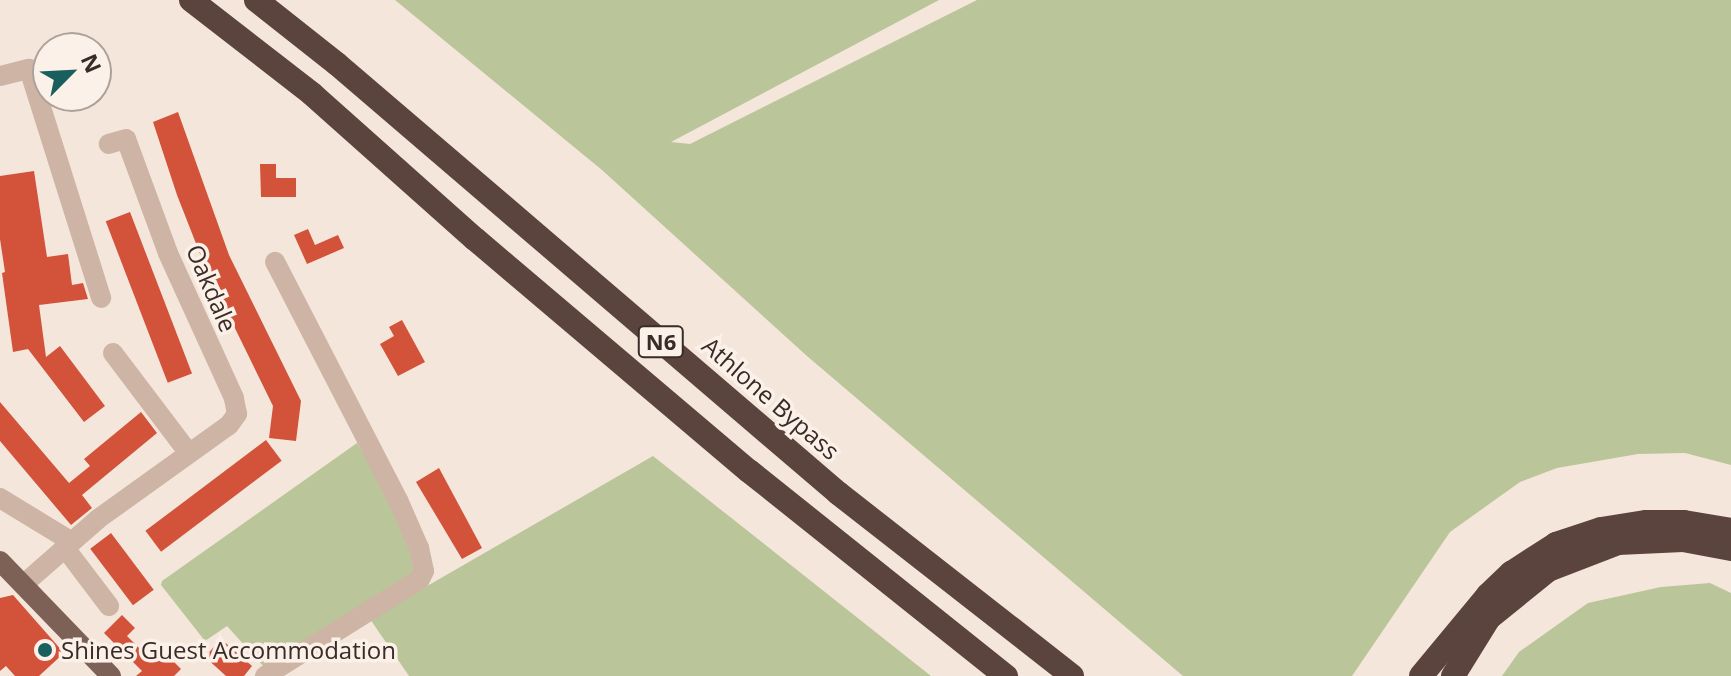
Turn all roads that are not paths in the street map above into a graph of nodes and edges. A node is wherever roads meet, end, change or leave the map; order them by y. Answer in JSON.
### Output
{"nodes":[{"id":1,"x":191,"y":0,"type":"edge"},
{"id":2,"x":256,"y":0,"type":"edge"},
{"id":3,"x":0,"y":76,"type":"edge"},
{"id":4,"x":118,"y":142,"type":"dead end"},
{"id":5,"x":275,"y":262,"type":"dead end"},
{"id":6,"x":101,"y":298,"type":"dead end"},
{"id":7,"x":113,"y":353,"type":"dead end"},
{"id":8,"x":188,"y":452,"type":"junction"},
{"id":9,"x":0,"y":498,"type":"edge"},
{"id":10,"x":1731,"y":530,"type":"edge"},
{"id":11,"x":68,"y":545,"type":"junction"},
{"id":12,"x":1731,"y":549,"type":"edge"},
{"id":13,"x":0,"y":561,"type":"edge"},
{"id":14,"x":25,"y":583,"type":"junction"},
{"id":15,"x":109,"y":606,"type":"dead end"},
{"id":16,"x":965,"y":645,"type":"junction"},
{"id":17,"x":111,"y":676,"type":"edge"},
{"id":18,"x":265,"y":676,"type":"edge"},
{"id":19,"x":995,"y":676,"type":"edge"},
{"id":20,"x":1006,"y":676,"type":"edge"},
{"id":21,"x":1072,"y":676,"type":"edge"},
{"id":22,"x":1421,"y":676,"type":"edge"},
{"id":23,"x":1453,"y":676,"type":"edge"}],
"edges":[{"from":1,"to":16,"type":"highway","number":"N6"},
{"from":2,"to":21,"type":"highway","name":"Athlone Bypass","number":"N6"},
{"from":3,"to":6,"type":"street"},
{"from":4,"to":8,"type":"street","name":"Oakdale"},
{"from":5,"to":18,"type":"street"},
{"from":7,"to":8,"type":"street"},
{"from":8,"to":11,"type":"street","name":"Oakdale"},
{"from":9,"to":11,"type":"street"},
{"from":10,"to":22,"type":"highway"},
{"from":11,"to":14,"type":"street","name":"Oakdale"},
{"from":11,"to":15,"type":"street"},
{"from":12,"to":23,"type":"highway"},
{"from":13,"to":14,"type":"main road"},
{"from":14,"to":17,"type":"main road"},
{"from":16,"to":19,"type":"highway"},
{"from":16,"to":20,"type":"highway","number":"N6"}]}
